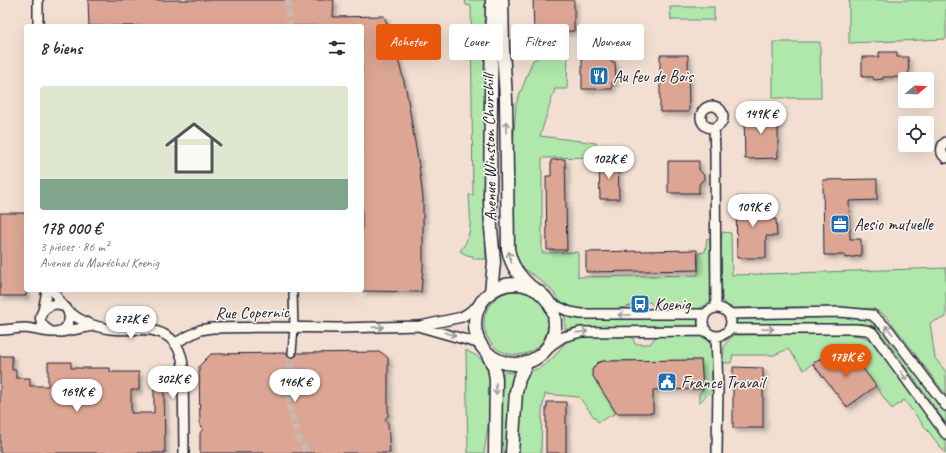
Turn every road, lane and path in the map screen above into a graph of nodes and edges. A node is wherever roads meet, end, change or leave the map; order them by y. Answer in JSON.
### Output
{"nodes":[{"id":1,"x":38,"y":0,"type":"edge"},
{"id":2,"x":492,"y":0,"type":"edge"},
{"id":3,"x":502,"y":0,"type":"edge"},
{"id":4,"x":38,"y":24,"type":"edge"},
{"id":5,"x":714,"y":128,"type":"dead end"},
{"id":6,"x":946,"y":142,"type":"edge"},
{"id":7,"x":946,"y":158,"type":"edge"},
{"id":8,"x":532,"y":288,"type":"junction"},
{"id":9,"x":47,"y":292,"type":"edge"},
{"id":10,"x":53,"y":292,"type":"edge"},
{"id":11,"x":491,"y":292,"type":"junction"},
{"id":12,"x":293,"y":293,"type":"dead end"},
{"id":13,"x":548,"y":302,"type":"junction"},
{"id":14,"x":481,"y":304,"type":"junction"},
{"id":15,"x":65,"y":308,"type":"junction"},
{"id":16,"x":716,"y":308,"type":"junction"},
{"id":17,"x":42,"y":313,"type":"junction"},
{"id":18,"x":705,"y":314,"type":"junction"},
{"id":19,"x":729,"y":314,"type":"junction"},
{"id":20,"x":93,"y":326,"type":"junction"},
{"id":21,"x":420,"y":326,"type":"junction"},
{"id":22,"x":294,"y":327,"type":"junction"},
{"id":23,"x":23,"y":328,"type":"junction"},
{"id":24,"x":729,"y":329,"type":"junction"},
{"id":25,"x":0,"y":330,"type":"edge"},
{"id":26,"x":706,"y":331,"type":"junction"},
{"id":27,"x":54,"y":332,"type":"junction"},
{"id":28,"x":716,"y":336,"type":"junction"},
{"id":29,"x":175,"y":343,"type":"junction"},
{"id":30,"x":484,"y":348,"type":"junction"},
{"id":31,"x":547,"y":348,"type":"junction"},
{"id":32,"x":292,"y":352,"type":"tunnel mouth"},
{"id":33,"x":527,"y":362,"type":"junction"},
{"id":34,"x":946,"y":406,"type":"edge"},
{"id":35,"x":946,"y":434,"type":"edge"},
{"id":36,"x":184,"y":453,"type":"edge"},
{"id":37,"x":495,"y":453,"type":"edge"},
{"id":38,"x":512,"y":453,"type":"edge"},
{"id":39,"x":716,"y":453,"type":"edge"}],
"edges":[{"from":1,"to":4,"type":"street"},
{"from":2,"to":11,"type":"main road","name":"Avenue Winston Churchill"},
{"from":8,"to":3,"type":"main road","name":"Avenue Winston Churchill","one_way":true},
{"from":5,"to":16,"type":"street"},
{"from":6,"to":7,"type":"street"},
{"from":8,"to":11,"type":"main road"},
{"from":8,"to":13,"type":"main road"},
{"from":9,"to":17,"type":"street"},
{"from":10,"to":15,"type":"street"},
{"from":11,"to":14,"type":"main road"},
{"from":12,"to":22,"type":"street"},
{"from":18,"to":13,"type":"street","one_way":true},
{"from":13,"to":31,"type":"main road"},
{"from":14,"to":21,"type":"street"},
{"from":14,"to":30,"type":"main road"},
{"from":15,"to":17,"type":"street"},
{"from":15,"to":20,"type":"street"},
{"from":15,"to":27,"type":"street"},
{"from":16,"to":18,"type":"street"},
{"from":16,"to":19,"type":"street"},
{"from":17,"to":23,"type":"street"},
{"from":17,"to":27,"type":"street"},
{"from":18,"to":26,"type":"street"},
{"from":19,"to":24,"type":"street"},
{"from":34,"to":19,"type":"street","one_way":true},
{"from":20,"to":27,"type":"street"},
{"from":20,"to":29,"type":"street"},
{"from":22,"to":21,"type":"street","name":"Rue Copernic","one_way":true},
{"from":21,"to":30,"type":"street","one_way":true},
{"from":22,"to":29,"type":"street","name":"Rue Copernic"},
{"from":22,"to":32,"type":"street"},
{"from":23,"to":25,"type":"street"},
{"from":23,"to":27,"type":"street"},
{"from":24,"to":28,"type":"street"},
{"from":24,"to":35,"type":"street","one_way":true},
{"from":26,"to":28,"type":"street"},
{"from":31,"to":26,"type":"street","one_way":true},
{"from":28,"to":39,"type":"street"},
{"from":29,"to":36,"type":"street"},
{"from":30,"to":33,"type":"main road"},
{"from":30,"to":37,"type":"main road","one_way":true},
{"from":31,"to":33,"type":"main road"},
{"from":33,"to":38,"type":"main road"}]}
